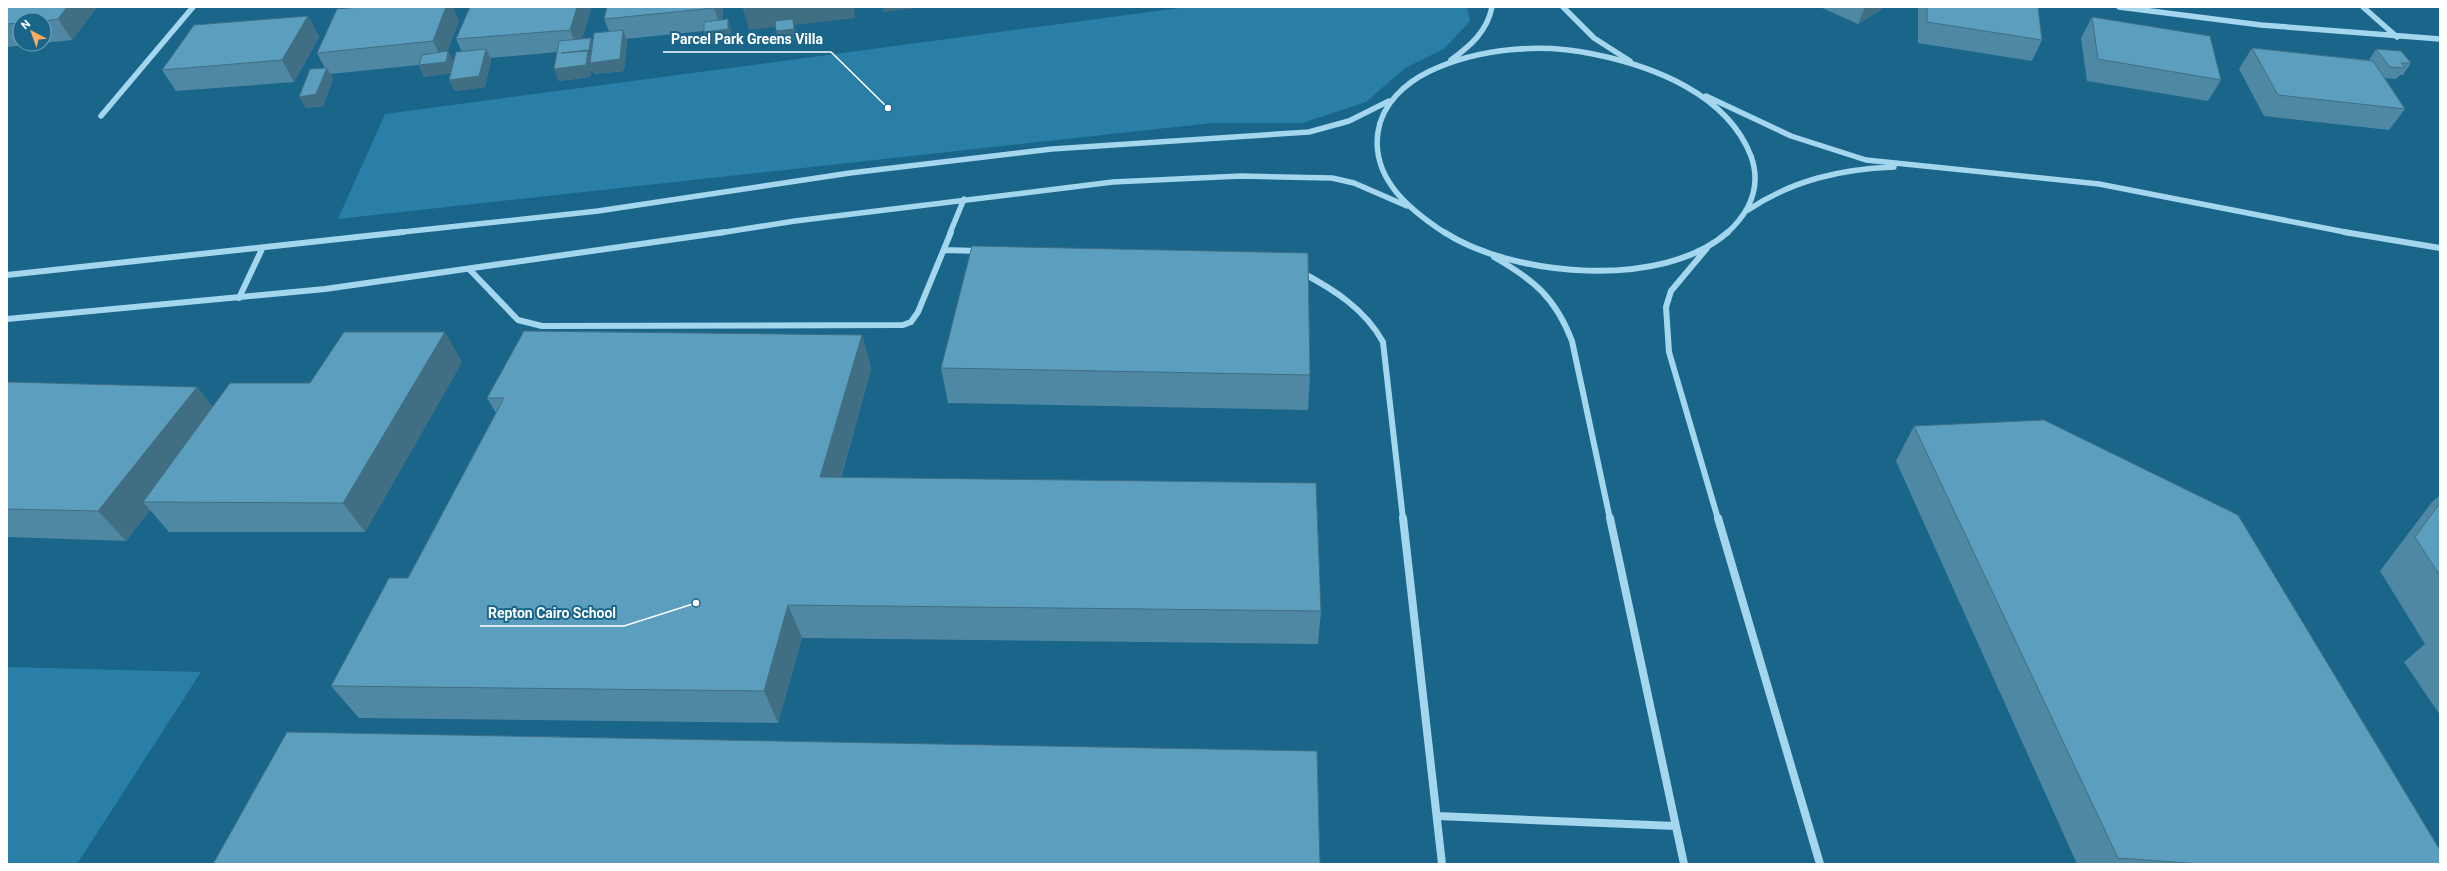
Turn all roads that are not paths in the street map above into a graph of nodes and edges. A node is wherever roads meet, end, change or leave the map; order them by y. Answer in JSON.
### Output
{"nodes":[{"id":1,"x":193,"y":7,"type":"edge"},
{"id":2,"x":1492,"y":7,"type":"edge"},
{"id":3,"x":1563,"y":7,"type":"edge"},
{"id":4,"x":2119,"y":7,"type":"edge"},
{"id":5,"x":2363,"y":7,"type":"edge"},
{"id":6,"x":2397,"y":37,"type":"junction"},
{"id":7,"x":2440,"y":39,"type":"edge"},
{"id":8,"x":1446,"y":63,"type":"junction"},
{"id":9,"x":1641,"y":66,"type":"junction"},
{"id":10,"x":1693,"y":90,"type":"junction"},
{"id":11,"x":1388,"y":101,"type":"junction"},
{"id":12,"x":101,"y":116,"type":"dead end"},
{"id":13,"x":1928,"y":167,"type":"junction"},
{"id":14,"x":964,"y":199,"type":"junction"},
{"id":15,"x":1407,"y":206,"type":"junction"},
{"id":16,"x":1748,"y":210,"type":"junction"},
{"id":17,"x":1707,"y":247,"type":"junction"},
{"id":18,"x":2440,"y":248,"type":"edge"},
{"id":19,"x":262,"y":249,"type":"junction"},
{"id":20,"x":944,"y":250,"type":"junction"},
{"id":21,"x":984,"y":251,"type":"edge"},
{"id":22,"x":1483,"y":251,"type":"junction"},
{"id":23,"x":1293,"y":268,"type":"edge"},
{"id":24,"x":470,"y":270,"type":"junction"},
{"id":25,"x":7,"y":275,"type":"edge"},
{"id":26,"x":239,"y":298,"type":"junction"},
{"id":27,"x":7,"y":319,"type":"edge"},
{"id":28,"x":1438,"y":816,"type":"junction"},
{"id":29,"x":1675,"y":826,"type":"junction"},
{"id":30,"x":1442,"y":864,"type":"edge"},
{"id":31,"x":1684,"y":864,"type":"edge"},
{"id":32,"x":1820,"y":864,"type":"edge"}],
"edges":[{"from":1,"to":12,"type":"street"},
{"from":2,"to":8,"type":"street"},
{"from":3,"to":9,"type":"street"},
{"from":4,"to":6,"type":"street"},
{"from":5,"to":6,"type":"street"},
{"from":6,"to":7,"type":"street"},
{"from":8,"to":9,"type":"street"},
{"from":8,"to":11,"type":"street"},
{"from":9,"to":10,"type":"street"},
{"from":10,"to":13,"type":"street"},
{"from":10,"to":16,"type":"street"},
{"from":11,"to":15,"type":"street"},
{"from":11,"to":19,"type":"street"},
{"from":13,"to":16,"type":"street"},
{"from":13,"to":18,"type":"street"},
{"from":14,"to":15,"type":"street"},
{"from":14,"to":20,"type":"street"},
{"from":14,"to":24,"type":"street"},
{"from":15,"to":22,"type":"street"},
{"from":16,"to":17,"type":"street"},
{"from":17,"to":22,"type":"street"},
{"from":17,"to":32,"type":"street"},
{"from":19,"to":25,"type":"street"},
{"from":19,"to":26,"type":"street"},
{"from":20,"to":21,"type":"street"},
{"from":20,"to":24,"type":"street"},
{"from":22,"to":29,"type":"street"},
{"from":23,"to":28,"type":"street"},
{"from":24,"to":26,"type":"street"},
{"from":26,"to":27,"type":"street"},
{"from":28,"to":29,"type":"street"},
{"from":28,"to":30,"type":"street"},
{"from":29,"to":31,"type":"street"}]}
